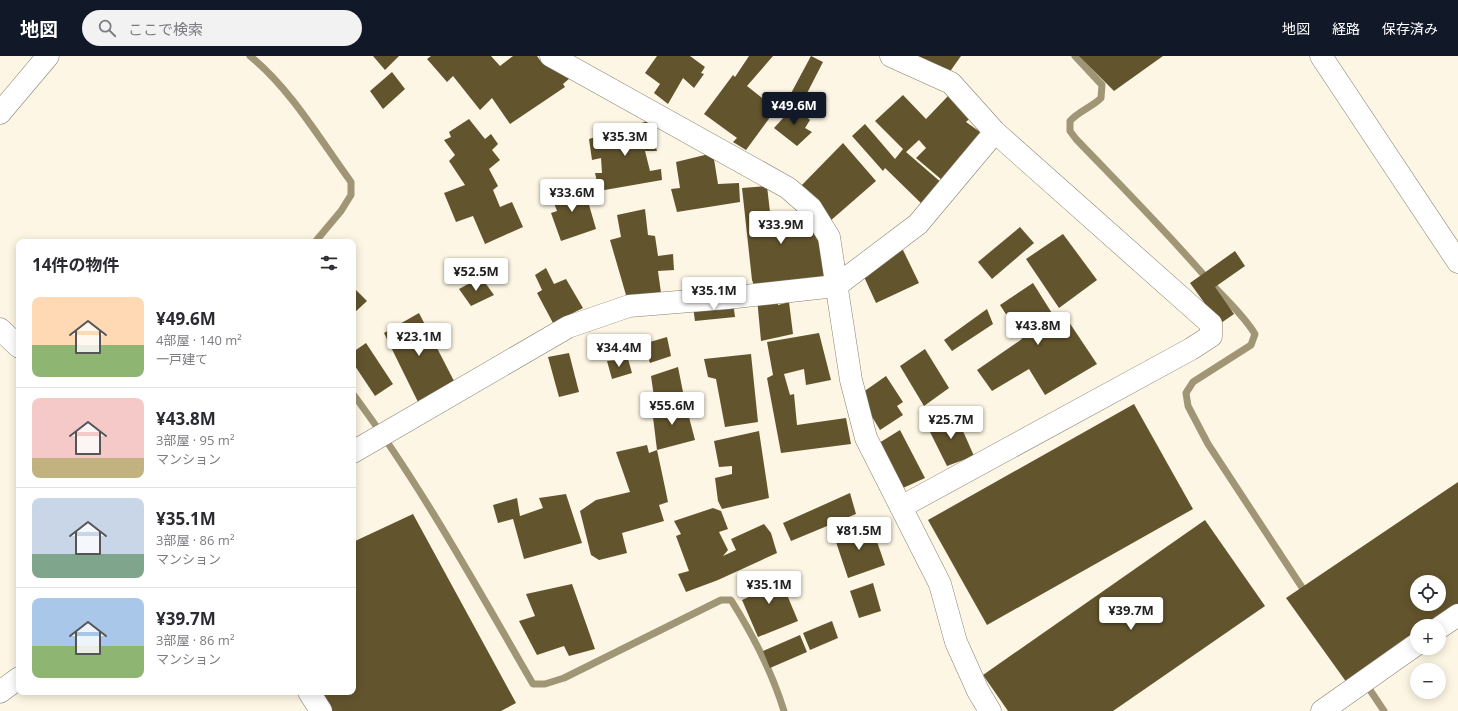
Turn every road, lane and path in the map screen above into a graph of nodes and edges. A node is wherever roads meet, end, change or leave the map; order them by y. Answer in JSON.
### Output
{"nodes":[{"id":1,"x":48,"y":56,"type":"edge"},
{"id":2,"x":551,"y":56,"type":"edge"},
{"id":3,"x":891,"y":56,"type":"edge"},
{"id":4,"x":1321,"y":56,"type":"edge"},
{"id":5,"x":0,"y":112,"type":"edge"},
{"id":6,"x":995,"y":132,"type":"junction"},
{"id":7,"x":1458,"y":262,"type":"edge"},
{"id":8,"x":836,"y":286,"type":"junction"},
{"id":9,"x":0,"y":329,"type":"edge"},
{"id":10,"x":16,"y":344,"type":"edge"},
{"id":11,"x":356,"y":450,"type":"edge"},
{"id":12,"x":901,"y":507,"type":"junction"},
{"id":13,"x":1458,"y":615,"type":"edge"},
{"id":14,"x":1446,"y":623,"type":"edge"},
{"id":15,"x":1410,"y":649,"type":"edge"},
{"id":16,"x":16,"y":680,"type":"edge"},
{"id":17,"x":0,"y":692,"type":"edge"},
{"id":18,"x":311,"y":695,"type":"edge"},
{"id":19,"x":321,"y":711,"type":"edge"},
{"id":20,"x":990,"y":711,"type":"edge"},
{"id":21,"x":1322,"y":711,"type":"edge"}],
"edges":[{"from":1,"to":5,"type":"street"},
{"from":2,"to":8,"type":"street"},
{"from":3,"to":6,"type":"street"},
{"from":4,"to":7,"type":"street"},
{"from":6,"to":8,"type":"street"},
{"from":6,"to":12,"type":"street"},
{"from":8,"to":11,"type":"street"},
{"from":8,"to":12,"type":"street"},
{"from":9,"to":10,"type":"street"},
{"from":12,"to":20,"type":"street"},
{"from":13,"to":14,"type":"street"},
{"from":15,"to":21,"type":"street"},
{"from":16,"to":17,"type":"street"},
{"from":18,"to":19,"type":"street"}]}
